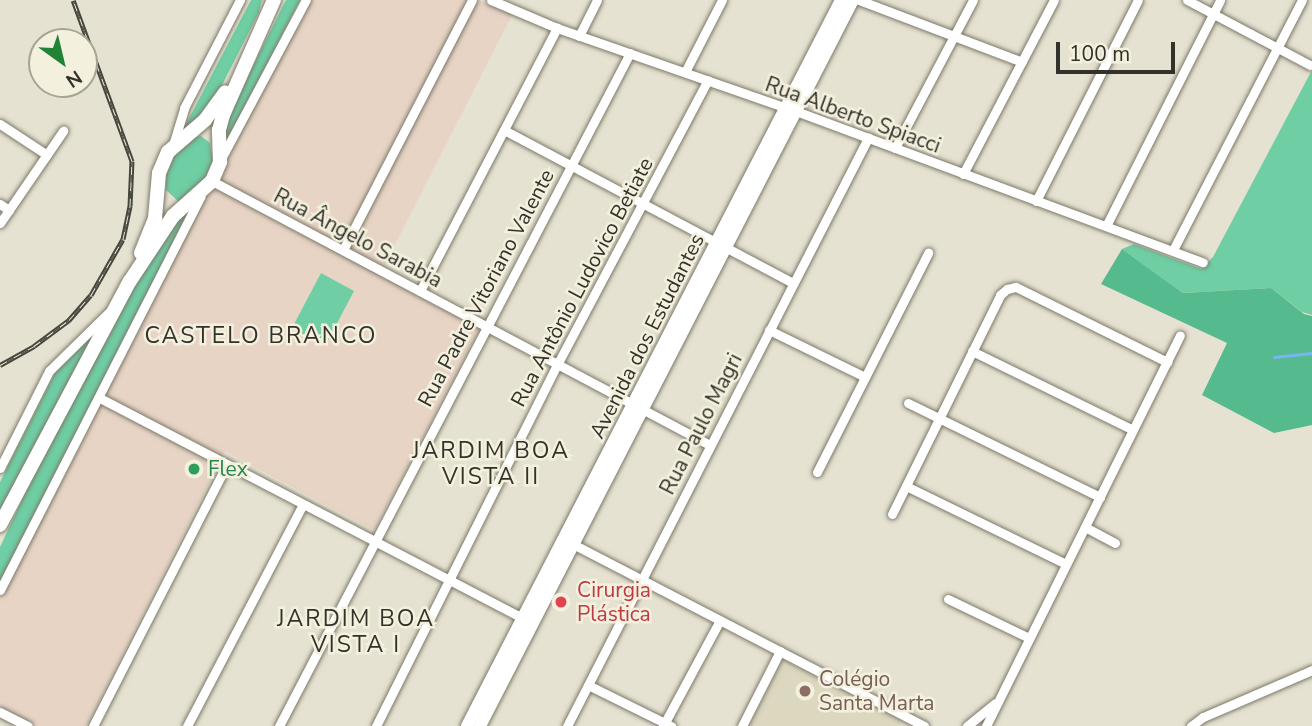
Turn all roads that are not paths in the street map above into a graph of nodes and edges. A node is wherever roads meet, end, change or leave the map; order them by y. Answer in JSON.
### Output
{"nodes":[{"id":1,"x":240,"y":0,"type":"edge"},
{"id":2,"x":274,"y":0,"type":"edge"},
{"id":3,"x":306,"y":0,"type":"edge"},
{"id":4,"x":472,"y":0,"type":"edge"},
{"id":5,"x":491,"y":0,"type":"edge"},
{"id":6,"x":597,"y":0,"type":"edge"},
{"id":7,"x":722,"y":0,"type":"edge"},
{"id":8,"x":841,"y":0,"type":"edge"},
{"id":9,"x":853,"y":0,"type":"edge"},
{"id":10,"x":859,"y":0,"type":"edge"},
{"id":11,"x":973,"y":0,"type":"edge"},
{"id":12,"x":1054,"y":0,"type":"edge"},
{"id":13,"x":1138,"y":0,"type":"edge"},
{"id":14,"x":1187,"y":0,"type":"edge"},
{"id":15,"x":1220,"y":0,"type":"edge"},
{"id":16,"x":1302,"y":0,"type":"edge"},
{"id":17,"x":1212,"y":16,"type":"junction"},
{"id":18,"x":557,"y":28,"type":"junction"},
{"id":19,"x":955,"y":35,"type":"junction"},
{"id":20,"x":579,"y":36,"type":"junction"},
{"id":21,"x":1276,"y":49,"type":"junction"},
{"id":22,"x":630,"y":53,"type":"junction"},
{"id":23,"x":249,"y":54,"type":"junction"},
{"id":24,"x":1022,"y":62,"type":"junction"},
{"id":25,"x":1310,"y":65,"type":"dead end"},
{"id":26,"x":685,"y":72,"type":"junction"},
{"id":27,"x":708,"y":80,"type":"junction"},
{"id":28,"x":790,"y":110,"type":"junction"},
{"id":29,"x":0,"y":124,"type":"edge"},
{"id":30,"x":192,"y":130,"type":"junction"},
{"id":31,"x":504,"y":130,"type":"junction"},
{"id":32,"x":63,"y":131,"type":"dead end"},
{"id":33,"x":868,"y":138,"type":"junction"},
{"id":34,"x":173,"y":145,"type":"junction"},
{"id":35,"x":895,"y":148,"type":"junction"},
{"id":36,"x":219,"y":154,"type":"junction"},
{"id":37,"x":47,"y":155,"type":"junction"},
{"id":38,"x":570,"y":166,"type":"junction"},
{"id":39,"x":963,"y":174,"type":"junction"},
{"id":40,"x":159,"y":185,"type":"junction"},
{"id":41,"x":208,"y":186,"type":"junction"},
{"id":42,"x":189,"y":200,"type":"junction"},
{"id":43,"x":1036,"y":201,"type":"junction"},
{"id":44,"x":0,"y":204,"type":"edge"},
{"id":45,"x":642,"y":205,"type":"junction"},
{"id":46,"x":9,"y":210,"type":"junction"},
{"id":47,"x":0,"y":223,"type":"edge"},
{"id":48,"x":1106,"y":226,"type":"junction"},
{"id":49,"x":721,"y":245,"type":"junction"},
{"id":50,"x":343,"y":250,"type":"junction"},
{"id":51,"x":1173,"y":250,"type":"junction"},
{"id":52,"x":928,"y":253,"type":"dead end"},
{"id":53,"x":1203,"y":262,"type":"dead end"},
{"id":54,"x":130,"y":281,"type":"junction"},
{"id":55,"x":793,"y":283,"type":"junction"},
{"id":56,"x":420,"y":291,"type":"junction"},
{"id":57,"x":116,"y":306,"type":"junction"},
{"id":58,"x":486,"y":324,"type":"junction"},
{"id":59,"x":769,"y":330,"type":"junction"},
{"id":60,"x":1180,"y":336,"type":"dead end"},
{"id":61,"x":972,"y":351,"type":"junction"},
{"id":62,"x":1167,"y":362,"type":"junction"},
{"id":63,"x":558,"y":363,"type":"junction"},
{"id":64,"x":864,"y":377,"type":"junction"},
{"id":65,"x":100,"y":398,"type":"junction"},
{"id":66,"x":908,"y":403,"type":"dead end"},
{"id":67,"x":638,"y":408,"type":"junction"},
{"id":68,"x":939,"y":418,"type":"junction"},
{"id":69,"x":1133,"y":430,"type":"junction"},
{"id":70,"x":710,"y":446,"type":"junction"},
{"id":71,"x":228,"y":464,"type":"junction"},
{"id":72,"x":0,"y":468,"type":"edge"},
{"id":73,"x":817,"y":472,"type":"dead end"},
{"id":74,"x":906,"y":486,"type":"junction"},
{"id":75,"x":1100,"y":497,"type":"junction"},
{"id":76,"x":303,"y":504,"type":"junction"},
{"id":77,"x":892,"y":514,"type":"dead end"},
{"id":78,"x":0,"y":524,"type":"edge"},
{"id":79,"x":1085,"y":527,"type":"junction"},
{"id":80,"x":375,"y":541,"type":"junction"},
{"id":81,"x":570,"y":542,"type":"junction"},
{"id":82,"x":1115,"y":543,"type":"dead end"},
{"id":83,"x":1066,"y":565,"type":"junction"},
{"id":84,"x":449,"y":578,"type":"junction"},
{"id":85,"x":641,"y":579,"type":"junction"},
{"id":86,"x":0,"y":590,"type":"edge"},
{"id":87,"x":948,"y":598,"type":"dead end"},
{"id":88,"x":720,"y":620,"type":"junction"},
{"id":89,"x":529,"y":621,"type":"junction"},
{"id":90,"x":1029,"y":638,"type":"junction"},
{"id":91,"x":780,"y":651,"type":"junction"},
{"id":92,"x":1312,"y":670,"type":"edge"},
{"id":93,"x":588,"y":685,"type":"junction"},
{"id":94,"x":996,"y":702,"type":"junction"},
{"id":95,"x":0,"y":712,"type":"edge"},
{"id":96,"x":910,"y":723,"type":"edge"},
{"id":97,"x":25,"y":725,"type":"edge"},
{"id":98,"x":667,"y":725,"type":"edge"},
{"id":99,"x":986,"y":725,"type":"edge"},
{"id":100,"x":93,"y":726,"type":"edge"},
{"id":101,"x":187,"y":726,"type":"edge"},
{"id":102,"x":279,"y":726,"type":"edge"},
{"id":103,"x":376,"y":726,"type":"edge"},
{"id":104,"x":467,"y":726,"type":"edge"},
{"id":105,"x":480,"y":726,"type":"edge"},
{"id":106,"x":567,"y":726,"type":"edge"},
{"id":107,"x":742,"y":726,"type":"edge"},
{"id":108,"x":924,"y":726,"type":"edge"},
{"id":109,"x":967,"y":726,"type":"edge"},
{"id":110,"x":1191,"y":726,"type":"edge"}],
"edges":[{"from":1,"to":34,"type":"street"},
{"from":2,"to":23,"type":"main road"},
{"from":3,"to":36,"type":"street"},
{"from":4,"to":50,"type":"street"},
{"from":5,"to":18,"type":"street","name":"Rua Alberto Spiacci"},
{"from":6,"to":20,"type":"street"},
{"from":7,"to":26,"type":"street"},
{"from":8,"to":28,"type":"street","name":"Avenida dos Estudantes"},
{"from":9,"to":28,"type":"street","name":"Avenida dos Estudantes"},
{"from":10,"to":19,"type":"street"},
{"from":11,"to":19,"type":"street"},
{"from":12,"to":24,"type":"street"},
{"from":13,"to":43,"type":"street"},
{"from":14,"to":17,"type":"street"},
{"from":15,"to":17,"type":"street"},
{"from":16,"to":21,"type":"street"},
{"from":17,"to":21,"type":"street"},
{"from":17,"to":48,"type":"street"},
{"from":18,"to":20,"type":"street","name":"Rua Alberto Spiacci"},
{"from":18,"to":31,"type":"street"},
{"from":19,"to":24,"type":"street"},
{"from":19,"to":35,"type":"street"},
{"from":20,"to":22,"type":"street","name":"Rua Alberto Spiacci"},
{"from":21,"to":25,"type":"street"},
{"from":21,"to":51,"type":"street"},
{"from":22,"to":26,"type":"street","name":"Rua Alberto Spiacci"},
{"from":22,"to":38,"type":"street","name":"Rua Padre Vitoriano Valente"},
{"from":23,"to":30,"type":"main road"},
{"from":23,"to":36,"type":"main road"},
{"from":24,"to":39,"type":"street"},
{"from":26,"to":27,"type":"street","name":"Rua Alberto Spiacci"},
{"from":27,"to":28,"type":"street","name":"Rua Alberto Spiacci"},
{"from":27,"to":45,"type":"street","name":"Rua Antônio Ludovico Betiate"},
{"from":28,"to":33,"type":"street","name":"Rua Alberto Spiacci"},
{"from":28,"to":49,"type":"street","name":"Avenida dos Estudantes"},
{"from":29,"to":37,"type":"street"},
{"from":30,"to":34,"type":"main road"},
{"from":30,"to":36,"type":"main road"},
{"from":31,"to":38,"type":"street"},
{"from":31,"to":56,"type":"street"},
{"from":32,"to":37,"type":"street"},
{"from":33,"to":35,"type":"street","name":"Rua Alberto Spiacci"},
{"from":33,"to":55,"type":"street","name":"Rua Paulo Magri"},
{"from":34,"to":40,"type":"main road"},
{"from":35,"to":39,"type":"street","name":"Rua Alberto Spiacci"},
{"from":36,"to":41,"type":"main road"},
{"from":37,"to":46,"type":"street"},
{"from":38,"to":45,"type":"street"},
{"from":38,"to":58,"type":"street","name":"Rua Padre Vitoriano Valente"},
{"from":39,"to":43,"type":"street","name":"Rua Alberto Spiacci"},
{"from":40,"to":42,"type":"main road"},
{"from":40,"to":54,"type":"main road"},
{"from":41,"to":42,"type":"main road"},
{"from":41,"to":50,"type":"street","name":"Rua Ângelo Sarabia"},
{"from":41,"to":65,"type":"street"},
{"from":42,"to":54,"type":"main road"},
{"from":43,"to":48,"type":"street","name":"Rua Alberto Spiacci"},
{"from":44,"to":46,"type":"street"},
{"from":45,"to":49,"type":"street"},
{"from":45,"to":63,"type":"street","name":"Rua Antônio Ludovico Betiate"},
{"from":46,"to":47,"type":"street"},
{"from":48,"to":51,"type":"street","name":"Rua Alberto Spiacci"},
{"from":49,"to":55,"type":"street"},
{"from":49,"to":67,"type":"street","name":"Avenida dos Estudantes"},
{"from":50,"to":56,"type":"street","name":"Rua Ângelo Sarabia"},
{"from":51,"to":53,"type":"street","name":"Rua Alberto Spiacci"},
{"from":52,"to":64,"type":"street"},
{"from":54,"to":57,"type":"main road"},
{"from":55,"to":59,"type":"street","name":"Rua Paulo Magri"},
{"from":56,"to":58,"type":"street","name":"Rua Ângelo Sarabia"},
{"from":57,"to":72,"type":"street"},
{"from":57,"to":78,"type":"main road"},
{"from":58,"to":63,"type":"street","name":"Rua Ângelo Sarabia"},
{"from":58,"to":80,"type":"street","name":"Rua Padre Vitoriano Valente"},
{"from":59,"to":64,"type":"street"},
{"from":59,"to":70,"type":"street","name":"Rua Paulo Magri"},
{"from":60,"to":62,"type":"street"},
{"from":61,"to":62,"type":"street"},
{"from":61,"to":68,"type":"street"},
{"from":61,"to":69,"type":"street"},
{"from":62,"to":69,"type":"street"},
{"from":63,"to":67,"type":"street","name":"Rua Ângelo Sarabia"},
{"from":63,"to":84,"type":"street","name":"Rua Antônio Ludovico Betiate"},
{"from":64,"to":73,"type":"street"},
{"from":65,"to":71,"type":"street"},
{"from":65,"to":86,"type":"street"},
{"from":66,"to":68,"type":"street"},
{"from":67,"to":70,"type":"street","name":"Rua Ângelo Sarabia"},
{"from":67,"to":81,"type":"street","name":"Avenida dos Estudantes"},
{"from":68,"to":74,"type":"street"},
{"from":68,"to":75,"type":"street"},
{"from":69,"to":75,"type":"street"},
{"from":70,"to":85,"type":"street","name":"Rua Paulo Magri"},
{"from":71,"to":76,"type":"street"},
{"from":71,"to":100,"type":"street"},
{"from":74,"to":77,"type":"street"},
{"from":74,"to":83,"type":"street"},
{"from":75,"to":79,"type":"street"},
{"from":76,"to":80,"type":"street"},
{"from":76,"to":101,"type":"street"},
{"from":79,"to":82,"type":"street"},
{"from":79,"to":83,"type":"street"},
{"from":80,"to":84,"type":"street"},
{"from":80,"to":102,"type":"street","name":"Rua Padre Vitoriano Valente"},
{"from":81,"to":85,"type":"street"},
{"from":81,"to":89,"type":"street","name":"Avenida dos Estudantes"},
{"from":83,"to":90,"type":"street"},
{"from":84,"to":89,"type":"street"},
{"from":84,"to":103,"type":"street","name":"Rua Antônio Ludovico Betiate"},
{"from":85,"to":88,"type":"street"},
{"from":85,"to":93,"type":"street","name":"Rua Paulo Magri"},
{"from":87,"to":90,"type":"street"},
{"from":88,"to":91,"type":"street"},
{"from":88,"to":98,"type":"street"},
{"from":89,"to":104,"type":"street","name":"Avenida dos Estudantes"},
{"from":89,"to":105,"type":"street","name":"Avenida dos Estudantes"},
{"from":90,"to":94,"type":"street"},
{"from":91,"to":96,"type":"street"},
{"from":91,"to":107,"type":"street"},
{"from":92,"to":110,"type":"street"},
{"from":93,"to":98,"type":"street"},
{"from":93,"to":106,"type":"street","name":"Rua Paulo Magri"},
{"from":94,"to":99,"type":"street"},
{"from":94,"to":109,"type":"street"},
{"from":95,"to":97,"type":"street"},
{"from":96,"to":108,"type":"street"}]}
